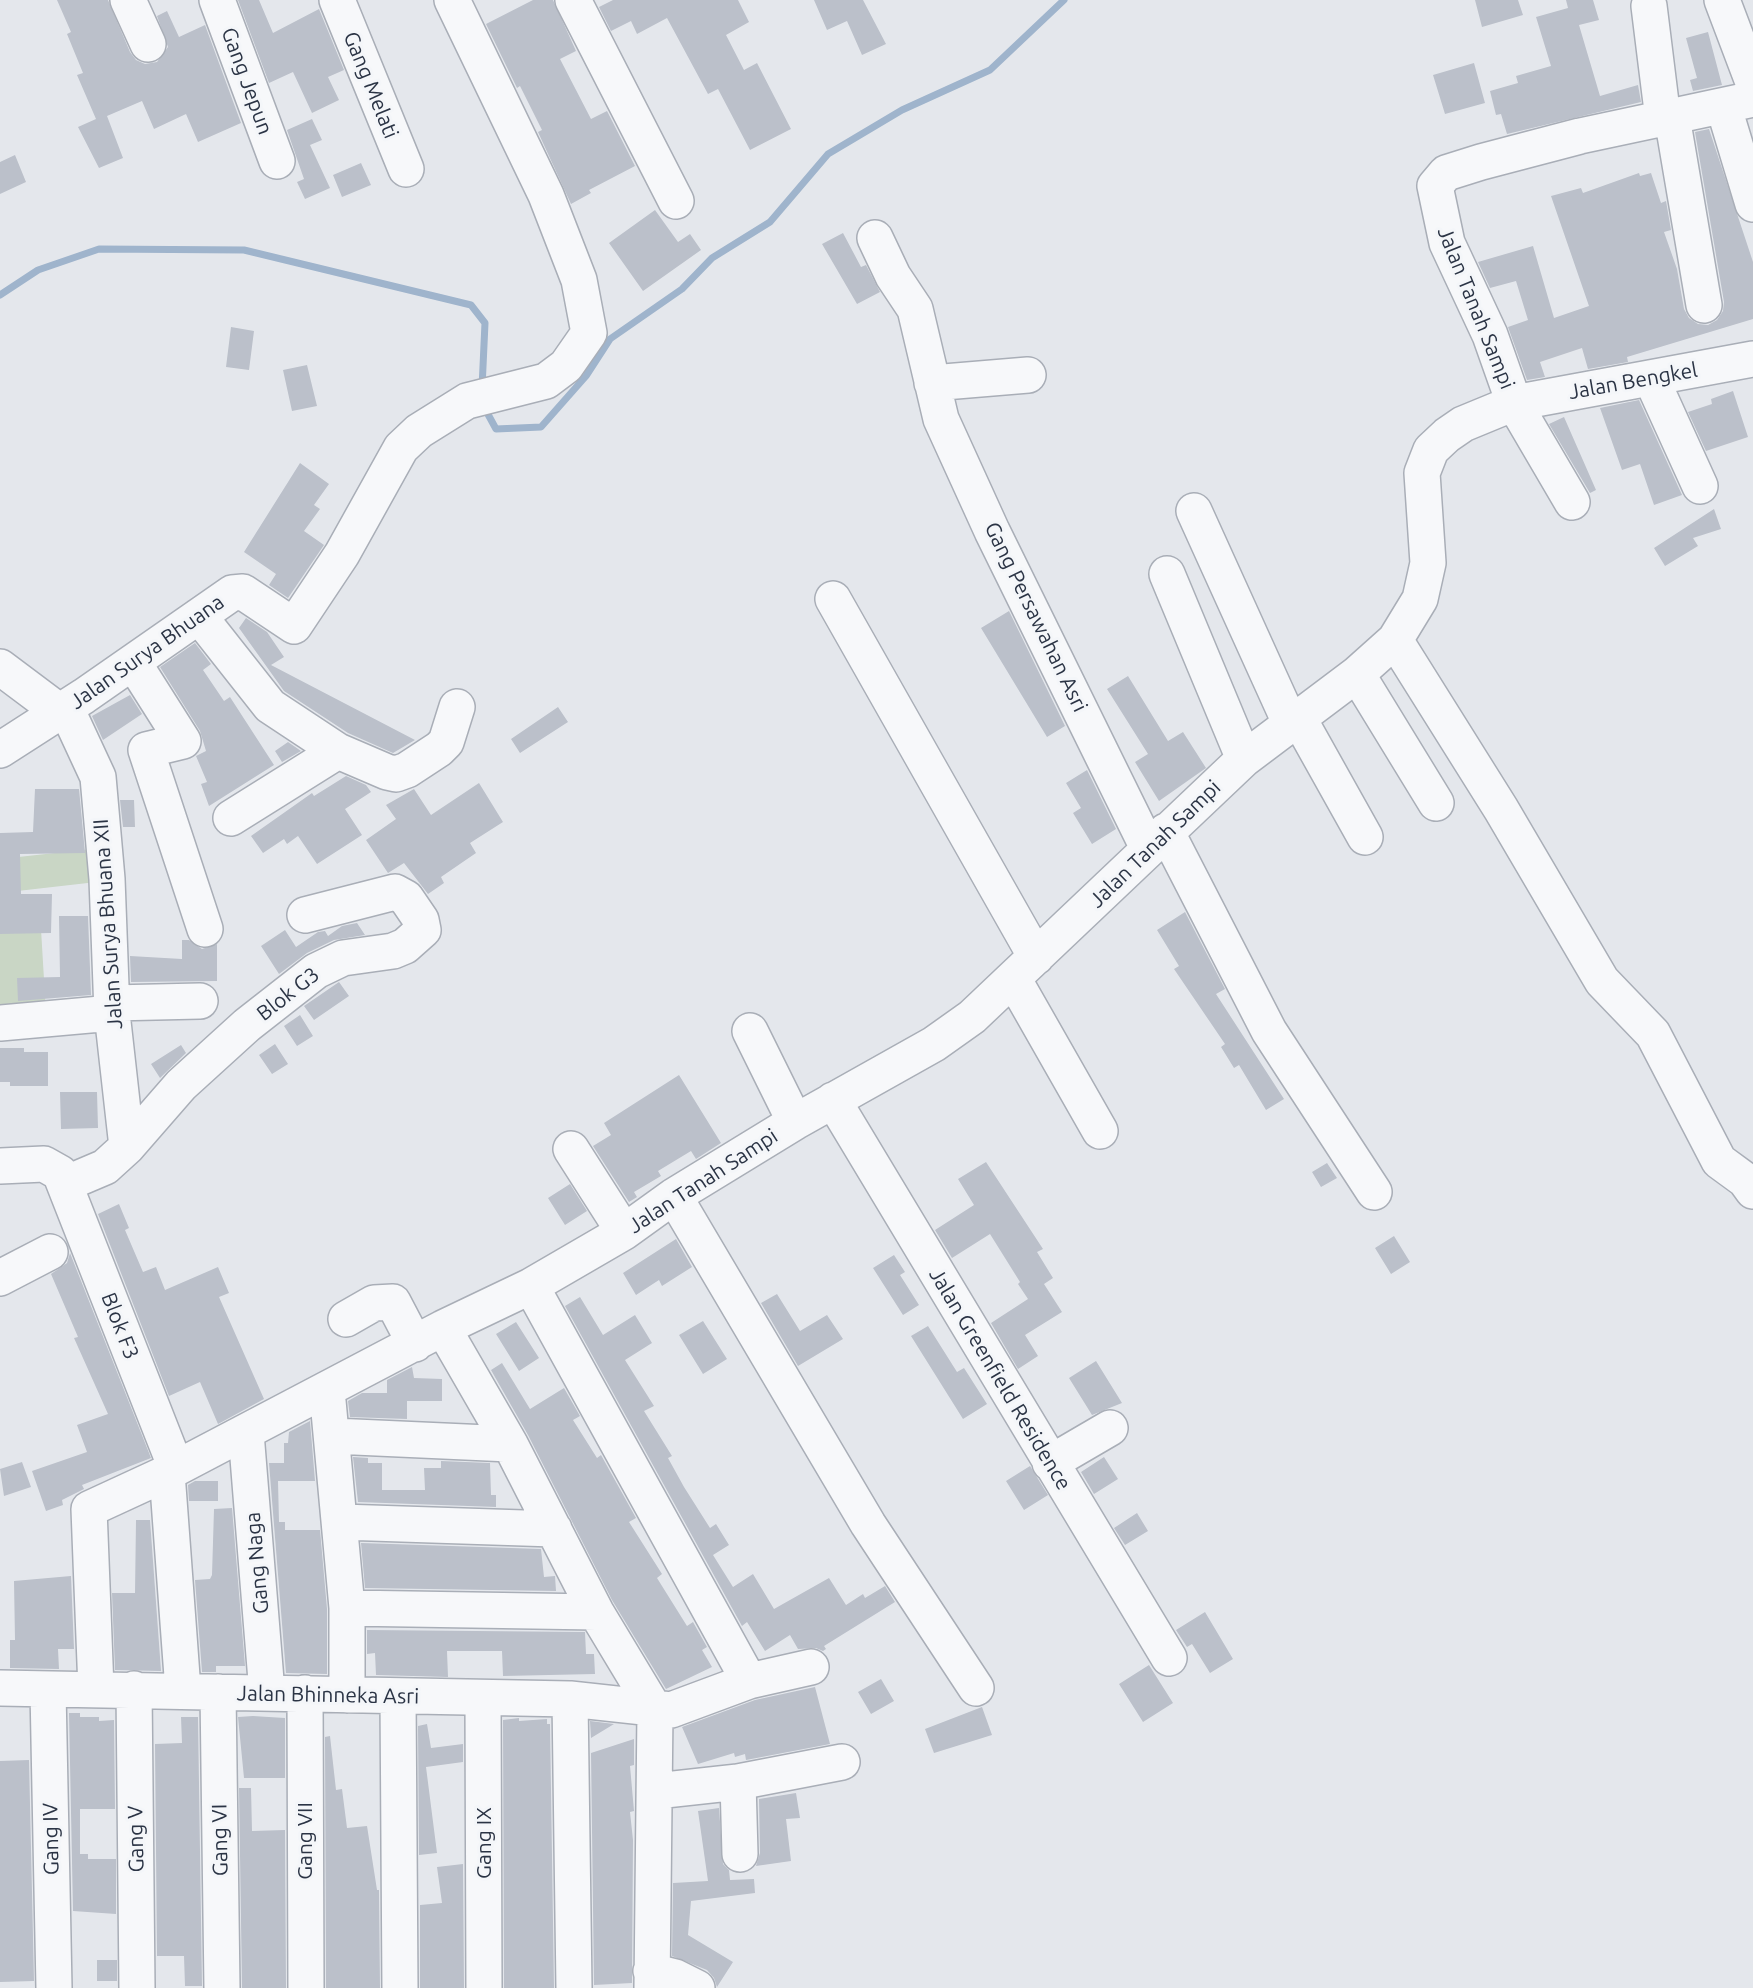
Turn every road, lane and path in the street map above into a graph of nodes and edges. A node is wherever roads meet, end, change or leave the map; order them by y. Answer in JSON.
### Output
{"nodes":[{"id":1,"x":128,"y":0,"type":"edge"},
{"id":2,"x":217,"y":0,"type":"edge"},
{"id":3,"x":337,"y":0,"type":"edge"},
{"id":4,"x":452,"y":0,"type":"edge"},
{"id":5,"x":573,"y":0,"type":"edge"},
{"id":6,"x":1722,"y":0,"type":"edge"},
{"id":7,"x":1649,"y":6,"type":"dead end"},
{"id":8,"x":148,"y":44,"type":"dead end"},
{"id":9,"x":1753,"y":82,"type":"edge"},
{"id":10,"x":1738,"y":103,"type":"edge"},
{"id":11,"x":1668,"y":118,"type":"junction"},
{"id":12,"x":277,"y":162,"type":"dead end"},
{"id":13,"x":406,"y":169,"type":"dead end"},
{"id":14,"x":676,"y":201,"type":"dead end"},
{"id":15,"x":1753,"y":204,"type":"edge"},
{"id":16,"x":875,"y":238,"type":"dead end"},
{"id":17,"x":1704,"y":305,"type":"dead end"},
{"id":18,"x":1753,"y":359,"type":"edge"},
{"id":19,"x":1028,"y":376,"type":"dead end"},
{"id":20,"x":1651,"y":377,"type":"junction"},
{"id":21,"x":932,"y":383,"type":"junction"},
{"id":22,"x":1514,"y":403,"type":"junction"},
{"id":23,"x":1700,"y":486,"type":"dead end"},
{"id":24,"x":1572,"y":502,"type":"dead end"},
{"id":25,"x":1194,"y":510,"type":"dead end"},
{"id":26,"x":1167,"y":574,"type":"dead end"},
{"id":27,"x":833,"y":599,"type":"dead end"},
{"id":28,"x":199,"y":616,"type":"junction"},
{"id":29,"x":1395,"y":640,"type":"junction"},
{"id":30,"x":133,"y":662,"type":"junction"},
{"id":31,"x":0,"y":667,"type":"edge"},
{"id":32,"x":1357,"y":674,"type":"junction"},
{"id":33,"x":457,"y":707,"type":"dead end"},
{"id":34,"x":63,"y":710,"type":"junction"},
{"id":35,"x":1295,"y":722,"type":"junction"},
{"id":36,"x":0,"y":750,"type":"edge"},
{"id":37,"x":338,"y":751,"type":"junction"},
{"id":38,"x":1244,"y":759,"type":"junction"},
{"id":39,"x":1436,"y":803,"type":"dead end"},
{"id":40,"x":231,"y":818,"type":"dead end"},
{"id":41,"x":1365,"y":837,"type":"dead end"},
{"id":42,"x":1157,"y":840,"type":"junction"},
{"id":43,"x":305,"y":915,"type":"dead end"},
{"id":44,"x":205,"y":929,"type":"dead end"},
{"id":45,"x":1026,"y":969,"type":"junction"},
{"id":46,"x":200,"y":1001,"type":"dead end"},
{"id":47,"x":112,"y":1008,"type":"junction"},
{"id":48,"x":0,"y":1023,"type":"edge"},
{"id":49,"x":750,"y":1031,"type":"dead end"},
{"id":50,"x":833,"y":1100,"type":"junction"},
{"id":51,"x":795,"y":1122,"type":"junction"},
{"id":52,"x":1100,"y":1131,"type":"dead end"},
{"id":53,"x":127,"y":1147,"type":"junction"},
{"id":54,"x":571,"y":1149,"type":"dead end"},
{"id":55,"x":0,"y":1166,"type":"edge"},
{"id":56,"x":65,"y":1184,"type":"junction"},
{"id":57,"x":1753,"y":1191,"type":"edge"},
{"id":58,"x":1374,"y":1192,"type":"dead end"},
{"id":59,"x":674,"y":1196,"type":"junction"},
{"id":60,"x":624,"y":1232,"type":"junction"},
{"id":61,"x":50,"y":1252,"type":"dead end"},
{"id":62,"x":0,"y":1278,"type":"edge"},
{"id":63,"x":531,"y":1286,"type":"junction"},
{"id":64,"x":346,"y":1319,"type":"dead end"},
{"id":65,"x":429,"y":1336,"type":"junction"},
{"id":66,"x":327,"y":1390,"type":"junction"},
{"id":67,"x":1110,"y":1428,"type":"dead end"},
{"id":68,"x":246,"y":1433,"type":"junction"},
{"id":69,"x":333,"y":1436,"type":"junction"},
{"id":70,"x":510,"y":1444,"type":"junction"},
{"id":71,"x":1050,"y":1462,"type":"junction"},
{"id":72,"x":172,"y":1471,"type":"junction"},
{"id":73,"x":341,"y":1522,"type":"junction"},
{"id":74,"x":554,"y":1529,"type":"junction"},
{"id":75,"x":347,"y":1608,"type":"junction"},
{"id":76,"x":596,"y":1612,"type":"junction"},
{"id":77,"x":1169,"y":1658,"type":"dead end"},
{"id":78,"x":811,"y":1667,"type":"dead end"},
{"id":79,"x":750,"y":1681,"type":"junction"},
{"id":80,"x":0,"y":1688,"type":"edge"},
{"id":81,"x":976,"y":1688,"type":"dead end"},
{"id":82,"x":96,"y":1689,"type":"junction"},
{"id":83,"x":134,"y":1689,"type":"junction"},
{"id":84,"x":48,"y":1690,"type":"junction"},
{"id":85,"x":183,"y":1690,"type":"junction"},
{"id":86,"x":218,"y":1692,"type":"junction"},
{"id":87,"x":267,"y":1693,"type":"junction"},
{"id":88,"x":304,"y":1693,"type":"junction"},
{"id":89,"x":347,"y":1695,"type":"junction"},
{"id":90,"x":398,"y":1697,"type":"junction"},
{"id":91,"x":483,"y":1698,"type":"junction"},
{"id":92,"x":570,"y":1699,"type":"junction"},
{"id":93,"x":655,"y":1710,"type":"junction"},
{"id":94,"x":842,"y":1762,"type":"dead end"},
{"id":95,"x":738,"y":1782,"type":"junction"},
{"id":96,"x":656,"y":1791,"type":"junction"},
{"id":97,"x":740,"y":1854,"type":"dead end"},
{"id":98,"x":651,"y":1980,"type":"edge"},
{"id":99,"x":54,"y":1988,"type":"edge"},
{"id":100,"x":137,"y":1988,"type":"edge"},
{"id":101,"x":222,"y":1988,"type":"edge"},
{"id":102,"x":306,"y":1988,"type":"edge"},
{"id":103,"x":400,"y":1988,"type":"edge"},
{"id":104,"x":484,"y":1988,"type":"edge"},
{"id":105,"x":573,"y":1988,"type":"edge"},
{"id":106,"x":697,"y":1988,"type":"edge"}],
"edges":[{"from":1,"to":8,"type":"street"},
{"from":2,"to":12,"type":"street","name":"Gang Jepun"},
{"from":3,"to":13,"type":"street","name":"Gang Melati"},
{"from":4,"to":28,"type":"street","name":"Jalan Surya Bhuana"},
{"from":5,"to":14,"type":"street"},
{"from":6,"to":9,"type":"street"},
{"from":7,"to":11,"type":"street"},
{"from":10,"to":11,"type":"street","name":"Jalan Tanah Sampi"},
{"from":10,"to":15,"type":"street"},
{"from":11,"to":17,"type":"street"},
{"from":11,"to":22,"type":"street","name":"Jalan Tanah Sampi"},
{"from":16,"to":21,"type":"street","name":"Gang Persawahan Asri"},
{"from":18,"to":20,"type":"street","name":"Jalan Bengkel"},
{"from":19,"to":21,"type":"street"},
{"from":20,"to":22,"type":"street","name":"Jalan Bengkel"},
{"from":20,"to":23,"type":"street"},
{"from":21,"to":42,"type":"street","name":"Gang Persawahan Asri"},
{"from":22,"to":24,"type":"street"},
{"from":22,"to":29,"type":"street","name":"Jalan Tanah Sampi"},
{"from":25,"to":35,"type":"street"},
{"from":26,"to":38,"type":"street"},
{"from":27,"to":45,"type":"street"},
{"from":28,"to":30,"type":"street","name":"Jalan Surya Bhuana"},
{"from":28,"to":37,"type":"street"},
{"from":29,"to":32,"type":"street","name":"Jalan Tanah Sampi"},
{"from":29,"to":57,"type":"street"},
{"from":30,"to":34,"type":"street","name":"Jalan Surya Bhuana"},
{"from":30,"to":44,"type":"street"},
{"from":31,"to":34,"type":"street"},
{"from":32,"to":35,"type":"street","name":"Jalan Tanah Sampi"},
{"from":32,"to":39,"type":"street"},
{"from":33,"to":37,"type":"street"},
{"from":34,"to":36,"type":"street","name":"Jalan Surya Bhuana"},
{"from":34,"to":47,"type":"street","name":"Jalan Surya Bhuana XII"},
{"from":35,"to":38,"type":"street","name":"Jalan Tanah Sampi"},
{"from":35,"to":41,"type":"street"},
{"from":37,"to":40,"type":"street"},
{"from":38,"to":42,"type":"street","name":"Jalan Tanah Sampi"},
{"from":42,"to":45,"type":"street","name":"Jalan Tanah Sampi"},
{"from":42,"to":58,"type":"street","name":"Gang Persawahan Asri"},
{"from":43,"to":53,"type":"street","name":"Blok G3"},
{"from":45,"to":50,"type":"street","name":"Jalan Tanah Sampi"},
{"from":45,"to":52,"type":"street"},
{"from":46,"to":47,"type":"street"},
{"from":47,"to":48,"type":"street"},
{"from":47,"to":53,"type":"street","name":"Jalan Surya Bhuana XII"},
{"from":49,"to":51,"type":"street"},
{"from":50,"to":51,"type":"street","name":"Jalan Tanah Sampi"},
{"from":50,"to":71,"type":"street","name":"Jalan Greenfield Residence"},
{"from":51,"to":59,"type":"street","name":"Jalan Tanah Sampi"},
{"from":53,"to":56,"type":"street","name":"Blok G3"},
{"from":54,"to":60,"type":"street"},
{"from":55,"to":56,"type":"street"},
{"from":56,"to":72,"type":"street","name":"Blok F3"},
{"from":59,"to":60,"type":"street","name":"Jalan Tanah Sampi"},
{"from":59,"to":81,"type":"street"},
{"from":60,"to":63,"type":"street","name":"Jalan Tanah Sampi"},
{"from":61,"to":62,"type":"street"},
{"from":63,"to":65,"type":"street","name":"Jalan Tanah Sampi"},
{"from":63,"to":79,"type":"street"},
{"from":64,"to":65,"type":"street"},
{"from":65,"to":66,"type":"street","name":"Jalan Tanah Sampi"},
{"from":65,"to":70,"type":"street"},
{"from":66,"to":68,"type":"street","name":"Jalan Tanah Sampi"},
{"from":66,"to":69,"type":"street"},
{"from":67,"to":71,"type":"street"},
{"from":68,"to":72,"type":"street","name":"Jalan Tanah Sampi"},
{"from":68,"to":87,"type":"street","name":"Gang Naga"},
{"from":69,"to":70,"type":"street"},
{"from":69,"to":73,"type":"street"},
{"from":70,"to":74,"type":"street"},
{"from":71,"to":77,"type":"street","name":"Jalan Greenfield Residence"},
{"from":72,"to":82,"type":"street","name":"Jalan Tanah Sampi"},
{"from":72,"to":85,"type":"street","name":"Blok F3"},
{"from":73,"to":74,"type":"street"},
{"from":73,"to":75,"type":"street"},
{"from":74,"to":76,"type":"street"},
{"from":75,"to":76,"type":"street"},
{"from":75,"to":89,"type":"street"},
{"from":76,"to":93,"type":"street"},
{"from":78,"to":79,"type":"street","name":"Jalan Bhinneka Asri"},
{"from":79,"to":93,"type":"street","name":"Jalan Bhinneka Asri"},
{"from":80,"to":84,"type":"street","name":"Jalan Bhinneka Asri"},
{"from":82,"to":83,"type":"street","name":"Jalan Bhinneka Asri"},
{"from":82,"to":84,"type":"street","name":"Jalan Bhinneka Asri"},
{"from":83,"to":85,"type":"street","name":"Jalan Bhinneka Asri"},
{"from":83,"to":100,"type":"street","name":"Gang V"},
{"from":84,"to":99,"type":"street","name":"Gang IV"},
{"from":85,"to":86,"type":"street","name":"Jalan Bhinneka Asri"},
{"from":86,"to":87,"type":"street","name":"Jalan Bhinneka Asri"},
{"from":86,"to":101,"type":"street","name":"Gang VI"},
{"from":87,"to":88,"type":"street","name":"Jalan Bhinneka Asri"},
{"from":88,"to":89,"type":"street","name":"Jalan Bhinneka Asri"},
{"from":88,"to":102,"type":"street","name":"Gang VII"},
{"from":89,"to":90,"type":"street","name":"Jalan Bhinneka Asri"},
{"from":90,"to":91,"type":"street","name":"Jalan Bhinneka Asri"},
{"from":90,"to":103,"type":"street"},
{"from":91,"to":92,"type":"street","name":"Jalan Bhinneka Asri"},
{"from":91,"to":104,"type":"street","name":"Gang IX"},
{"from":92,"to":93,"type":"street","name":"Jalan Bhinneka Asri"},
{"from":92,"to":105,"type":"street"},
{"from":93,"to":96,"type":"street"},
{"from":94,"to":95,"type":"street"},
{"from":95,"to":96,"type":"street"},
{"from":95,"to":97,"type":"street"},
{"from":96,"to":98,"type":"street"},
{"from":98,"to":106,"type":"street"}]}
